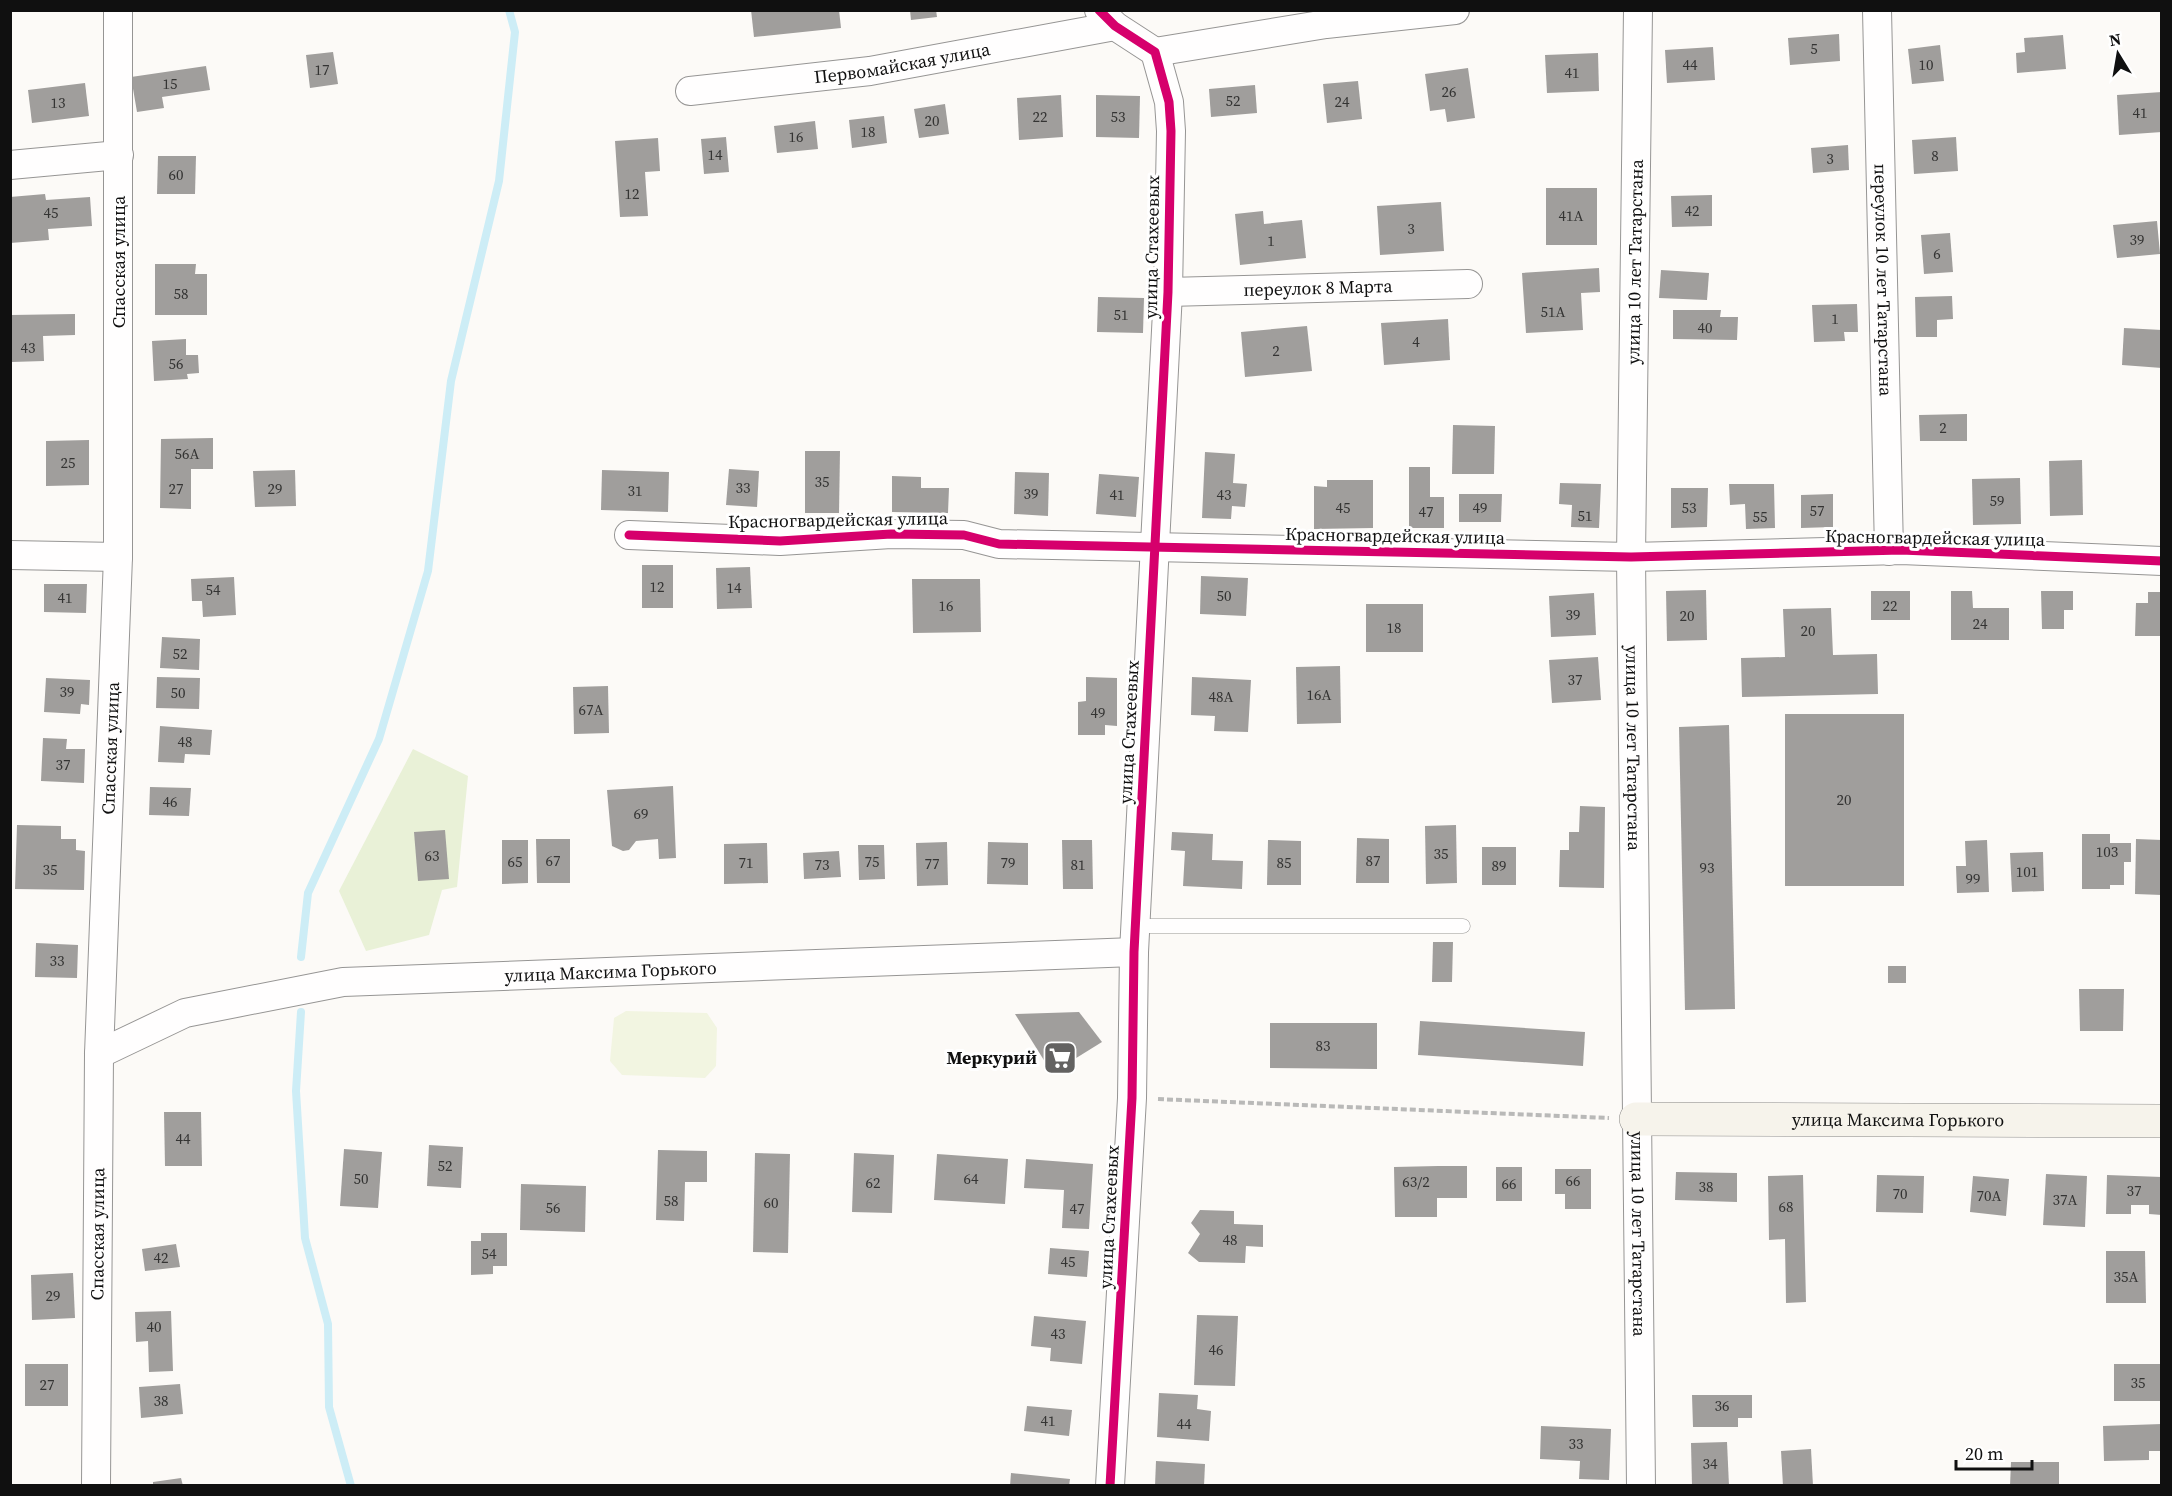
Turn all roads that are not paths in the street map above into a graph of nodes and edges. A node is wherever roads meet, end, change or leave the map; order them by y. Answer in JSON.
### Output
{"nodes":[{"id":1,"x":118,"y":10,"type":"edge"},
{"id":2,"x":1455,"y":10,"type":"edge"},
{"id":3,"x":1638,"y":10,"type":"edge"},
{"id":4,"x":1877,"y":10,"type":"edge"},
{"id":5,"x":1107,"y":18,"type":"edge"},
{"id":6,"x":1155,"y":52,"type":"junction"},
{"id":7,"x":690,"y":91,"type":"dead end"},
{"id":8,"x":119,"y":155,"type":"junction"},
{"id":9,"x":10,"y":165,"type":"edge"},
{"id":10,"x":1468,"y":284,"type":"dead end"},
{"id":11,"x":1168,"y":292,"type":"junction"},
{"id":12,"x":629,"y":535,"type":"dead end"},
{"id":13,"x":1156,"y":548,"type":"junction"},
{"id":14,"x":1888,"y":550,"type":"junction"},
{"id":15,"x":10,"y":555,"type":"edge"},
{"id":16,"x":118,"y":557,"type":"junction"},
{"id":17,"x":1631,"y":557,"type":"junction"},
{"id":18,"x":2162,"y":561,"type":"edge"},
{"id":19,"x":1463,"y":926,"type":"dead end"},
{"id":20,"x":1134,"y":939,"type":"junction"},
{"id":21,"x":99,"y":1054,"type":"junction"},
{"id":22,"x":1636,"y":1119,"type":"junction"},
{"id":23,"x":2162,"y":1121,"type":"edge"},
{"id":24,"x":96,"y":1485,"type":"edge"},
{"id":25,"x":1110,"y":1485,"type":"edge"},
{"id":26,"x":1641,"y":1485,"type":"edge"}],
"edges":[{"from":1,"to":8,"type":"street","name":"Спасская улица"},
{"from":2,"to":6,"type":"street"},
{"from":3,"to":17,"type":"street","name":"улица 10 лет Татарстана"},
{"from":4,"to":14,"type":"street","name":"переулок 10 лет Татарстана"},
{"from":5,"to":6,"type":"street"},
{"from":5,"to":7,"type":"street","name":"Первомайская улица"},
{"from":6,"to":11,"type":"street","name":"улица Стахеевых"},
{"from":8,"to":9,"type":"street"},
{"from":8,"to":16,"type":"street","name":"Спасская улица"},
{"from":10,"to":11,"type":"street","name":"переулок 8 Марта"},
{"from":11,"to":13,"type":"street","name":"улица Стахеевых"},
{"from":12,"to":13,"type":"street","name":"Красногвардейская улица"},
{"from":13,"to":17,"type":"street","name":"Красногвардейская улица"},
{"from":13,"to":20,"type":"street","name":"улица Стахеевых"},
{"from":14,"to":17,"type":"street","name":"Красногвардейская улица"},
{"from":14,"to":18,"type":"street","name":"Красногвардейская улица"},
{"from":15,"to":16,"type":"street"},
{"from":16,"to":21,"type":"street","name":"Спасская улица"},
{"from":17,"to":22,"type":"street","name":"улица 10 лет Татарстана"},
{"from":19,"to":20,"type":"lane"},
{"from":20,"to":21,"type":"street","name":"улица Максима Горького"},
{"from":20,"to":25,"type":"street","name":"улица Стахеевых"},
{"from":21,"to":24,"type":"street","name":"Спасская улица"},
{"from":22,"to":23,"type":"street","name":"улица Максима Горького"},
{"from":22,"to":26,"type":"street","name":"улица 10 лет Татарстана"}]}
